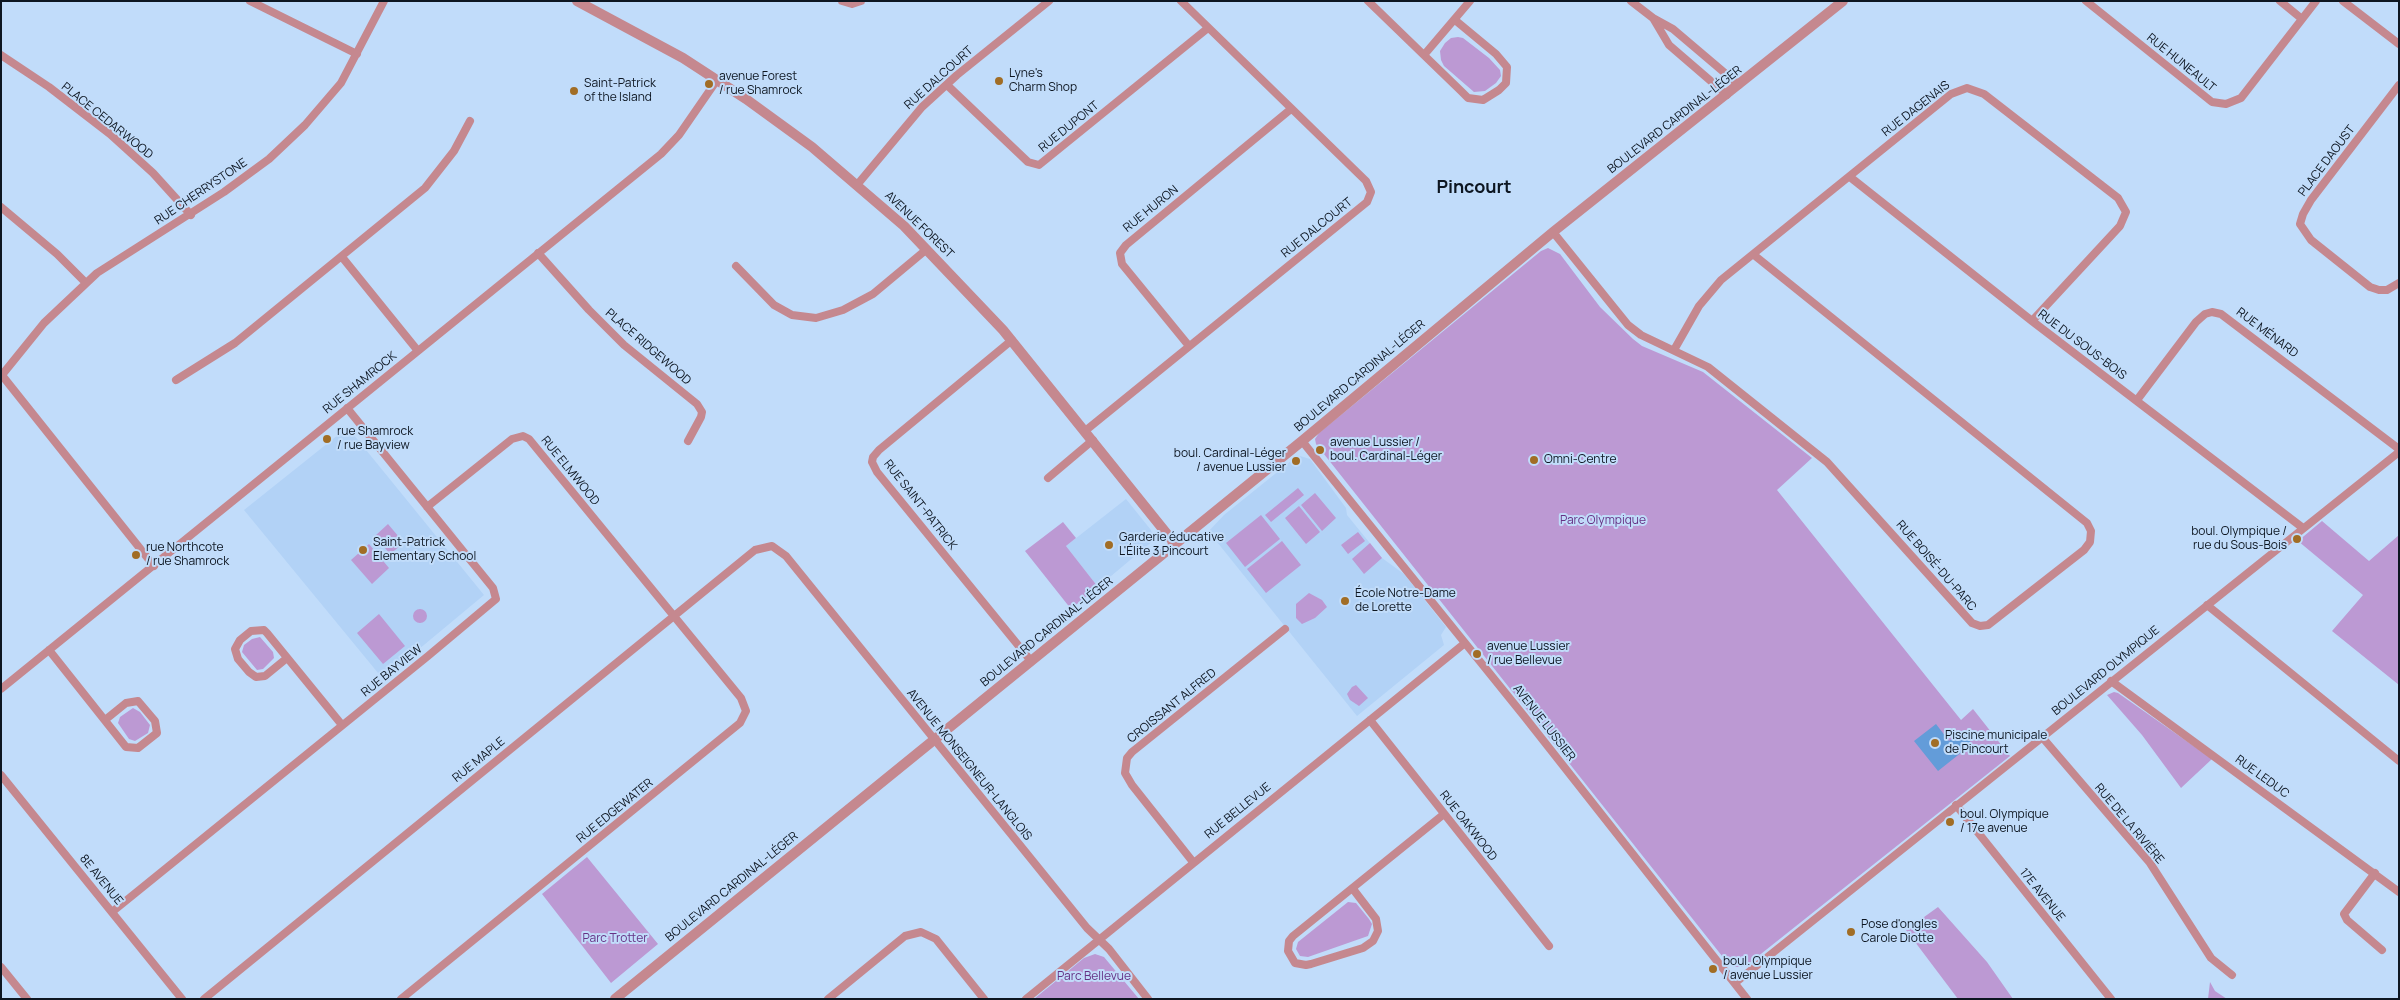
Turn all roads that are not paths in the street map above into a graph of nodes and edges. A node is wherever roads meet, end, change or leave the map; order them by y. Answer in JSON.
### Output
{"nodes":[{"id":1,"x":250,"y":1,"type":"edge"},
{"id":2,"x":384,"y":1,"type":"edge"},
{"id":3,"x":577,"y":1,"type":"edge"},
{"id":4,"x":842,"y":1,"type":"edge"},
{"id":5,"x":861,"y":1,"type":"edge"},
{"id":6,"x":1049,"y":1,"type":"edge"},
{"id":7,"x":1181,"y":1,"type":"edge"},
{"id":8,"x":1368,"y":1,"type":"edge"},
{"id":9,"x":1470,"y":1,"type":"edge"},
{"id":10,"x":1632,"y":1,"type":"edge"},
{"id":11,"x":1844,"y":1,"type":"edge"},
{"id":12,"x":2086,"y":1,"type":"edge"},
{"id":13,"x":2280,"y":1,"type":"edge"},
{"id":14,"x":2316,"y":1,"type":"edge"},
{"id":15,"x":2343,"y":1,"type":"edge"},
{"id":16,"x":1653,"y":18,"type":"junction"},
{"id":17,"x":2302,"y":19,"type":"junction"},
{"id":18,"x":1455,"y":20,"type":"junction"},
{"id":19,"x":1208,"y":28,"type":"junction"},
{"id":20,"x":2399,"y":44,"type":"edge"},
{"id":21,"x":357,"y":54,"type":"junction"},
{"id":22,"x":1,"y":55,"type":"edge"},
{"id":23,"x":1424,"y":55,"type":"junction"},
{"id":24,"x":718,"y":80,"type":"junction"},
{"id":25,"x":947,"y":84,"type":"junction"},
{"id":26,"x":1739,"y":85,"type":"junction"},
{"id":27,"x":2399,"y":85,"type":"edge"},
{"id":28,"x":1727,"y":94,"type":"junction"},
{"id":29,"x":1291,"y":109,"type":"junction"},
{"id":30,"x":470,"y":121,"type":"dead end"},
{"id":31,"x":1850,"y":177,"type":"junction"},
{"id":32,"x":857,"y":185,"type":"junction"},
{"id":33,"x":1,"y":208,"type":"edge"},
{"id":34,"x":191,"y":215,"type":"junction"},
{"id":35,"x":1553,"y":232,"type":"junction"},
{"id":36,"x":927,"y":248,"type":"junction"},
{"id":37,"x":538,"y":253,"type":"junction"},
{"id":38,"x":1754,"y":255,"type":"junction"},
{"id":39,"x":342,"y":257,"type":"junction"},
{"id":40,"x":736,"y":266,"type":"dead end"},
{"id":41,"x":86,"y":283,"type":"junction"},
{"id":42,"x":2399,"y":283,"type":"edge"},
{"id":43,"x":2032,"y":321,"type":"junction"},
{"id":44,"x":1012,"y":340,"type":"junction"},
{"id":45,"x":1189,"y":346,"type":"junction"},
{"id":46,"x":1674,"y":350,"type":"junction"},
{"id":47,"x":418,"y":351,"type":"junction"},
{"id":48,"x":1,"y":375,"type":"edge"},
{"id":49,"x":176,"y":380,"type":"dead end"},
{"id":50,"x":2137,"y":400,"type":"junction"},
{"id":51,"x":347,"y":408,"type":"junction"},
{"id":52,"x":1085,"y":431,"type":"junction"},
{"id":53,"x":1093,"y":440,"type":"junction"},
{"id":54,"x":688,"y":441,"type":"dead end"},
{"id":55,"x":1302,"y":441,"type":"junction"},
{"id":56,"x":2399,"y":451,"type":"edge"},
{"id":57,"x":1048,"y":478,"type":"dead end"},
{"id":58,"x":427,"y":507,"type":"junction"},
{"id":59,"x":2303,"y":528,"type":"junction"},
{"id":60,"x":1175,"y":544,"type":"junction"},
{"id":61,"x":772,"y":546,"type":"joint"},
{"id":62,"x":154,"y":566,"type":"junction"},
{"id":63,"x":2207,"y":605,"type":"junction"},
{"id":64,"x":674,"y":617,"type":"junction"},
{"id":65,"x":1285,"y":629,"type":"dead end"},
{"id":66,"x":1465,"y":643,"type":"junction"},
{"id":67,"x":49,"y":650,"type":"junction"},
{"id":68,"x":287,"y":658,"type":"junction"},
{"id":69,"x":1031,"y":661,"type":"junction"},
{"id":70,"x":2111,"y":681,"type":"junction"},
{"id":71,"x":1,"y":689,"type":"edge"},
{"id":72,"x":105,"y":720,"type":"junction"},
{"id":73,"x":1370,"y":720,"type":"junction"},
{"id":74,"x":342,"y":726,"type":"junction"},
{"id":75,"x":2042,"y":737,"type":"junction"},
{"id":76,"x":934,"y":740,"type":"junction"},
{"id":77,"x":2399,"y":761,"type":"edge"},
{"id":78,"x":1,"y":775,"type":"edge"},
{"id":79,"x":1956,"y":805,"type":"junction"},
{"id":80,"x":1444,"y":814,"type":"junction"},
{"id":81,"x":1193,"y":862,"type":"junction"},
{"id":82,"x":2374,"y":873,"type":"junction"},
{"id":83,"x":1354,"y":889,"type":"junction"},
{"id":84,"x":2399,"y":892,"type":"edge"},
{"id":85,"x":112,"y":912,"type":"junction"},
{"id":86,"x":1098,"y":939,"type":"junction"},
{"id":87,"x":1549,"y":946,"type":"dead end"},
{"id":88,"x":2382,"y":950,"type":"dead end"},
{"id":89,"x":1,"y":967,"type":"edge"},
{"id":90,"x":2232,"y":975,"type":"dead end"},
{"id":91,"x":1735,"y":982,"type":"junction"},
{"id":92,"x":27,"y":999,"type":"edge"},
{"id":93,"x":182,"y":999,"type":"edge"},
{"id":94,"x":204,"y":999,"type":"edge"},
{"id":95,"x":401,"y":999,"type":"edge"},
{"id":96,"x":615,"y":999,"type":"edge"},
{"id":97,"x":828,"y":999,"type":"edge"},
{"id":98,"x":984,"y":999,"type":"edge"},
{"id":99,"x":1026,"y":999,"type":"edge"},
{"id":100,"x":1148,"y":999,"type":"edge"},
{"id":101,"x":1747,"y":999,"type":"edge"},
{"id":102,"x":2111,"y":999,"type":"edge"}],
"edges":[{"from":1,"to":21,"type":"street"},
{"from":2,"to":21,"type":"street","name":"RUE CHERRYSTONE"},
{"from":3,"to":24,"type":"street","name":"AVENUE FOREST"},
{"from":4,"to":5,"type":"street"},
{"from":6,"to":25,"type":"street","name":"RUE DALCOURT"},
{"from":7,"to":19,"type":"street","name":"RUE DALCOURT"},
{"from":8,"to":23,"type":"street"},
{"from":9,"to":18,"type":"street"},
{"from":10,"to":16,"type":"street"},
{"from":11,"to":26,"type":"street","name":"BOULEVARD CARDINAL-LÉGER"},
{"from":12,"to":17,"type":"street","name":"RUE HUNEAULT"},
{"from":13,"to":17,"type":"street"},
{"from":14,"to":17,"type":"street","name":"RUE HUNEAULT"},
{"from":15,"to":20,"type":"street"},
{"from":16,"to":26,"type":"street"},
{"from":16,"to":28,"type":"street"},
{"from":18,"to":23,"type":"street"},
{"from":18,"to":23,"type":"street"},
{"from":19,"to":25,"type":"street","name":"RUE DUPONT"},
{"from":19,"to":29,"type":"street","name":"RUE DALCOURT"},
{"from":21,"to":34,"type":"street","name":"RUE CHERRYSTONE"},
{"from":22,"to":34,"type":"street","name":"PLACE CEDARWOOD"},
{"from":24,"to":32,"type":"street","name":"AVENUE FOREST"},
{"from":24,"to":37,"type":"street","name":"RUE SHAMROCK"},
{"from":25,"to":32,"type":"street","name":"RUE DALCOURT"},
{"from":26,"to":28,"type":"street","name":"BOULEVARD CARDINAL-LÉGER"},
{"from":27,"to":42,"type":"street","name":"PLACE DAOUST"},
{"from":28,"to":35,"type":"street","name":"BOULEVARD CARDINAL-LÉGER"},
{"from":29,"to":45,"type":"street","name":"RUE HURON"},
{"from":29,"to":45,"type":"street","name":"RUE DALCOURT"},
{"from":30,"to":39,"type":"street"},
{"from":31,"to":38,"type":"street","name":"RUE DAGENAIS"},
{"from":31,"to":43,"type":"street","name":"RUE DU SOUS-BOIS"},
{"from":31,"to":43,"type":"street","name":"RUE DAGENAIS"},
{"from":32,"to":36,"type":"street","name":"AVENUE FOREST"},
{"from":33,"to":41,"type":"street"},
{"from":34,"to":41,"type":"street","name":"RUE CHERRYSTONE"},
{"from":35,"to":46,"type":"street","name":"RUE BOISÉ-DU-PARC"},
{"from":35,"to":55,"type":"street","name":"BOULEVARD CARDINAL-LÉGER"},
{"from":36,"to":40,"type":"street"},
{"from":36,"to":44,"type":"street","name":"AVENUE FOREST"},
{"from":37,"to":47,"type":"street","name":"RUE SHAMROCK"},
{"from":37,"to":54,"type":"street","name":"PLACE RIDGEWOOD"},
{"from":38,"to":46,"type":"street","name":"RUE DAGENAIS"},
{"from":38,"to":46,"type":"street","name":"RUE BOISÉ-DU-PARC"},
{"from":39,"to":47,"type":"street"},
{"from":39,"to":49,"type":"street"},
{"from":41,"to":48,"type":"street","name":"RUE CHERRYSTONE"},
{"from":43,"to":50,"type":"street","name":"RUE DU SOUS-BOIS"},
{"from":44,"to":52,"type":"street","name":"AVENUE FOREST"},
{"from":44,"to":69,"type":"street","name":"RUE SAINT-PATRICK"},
{"from":45,"to":52,"type":"street","name":"RUE DALCOURT"},
{"from":47,"to":51,"type":"street","name":"RUE SHAMROCK"},
{"from":48,"to":62,"type":"street"},
{"from":50,"to":56,"type":"street","name":"RUE MÉNARD"},
{"from":50,"to":59,"type":"street","name":"RUE DU SOUS-BOIS"},
{"from":51,"to":58,"type":"street","name":"RUE BAYVIEW"},
{"from":51,"to":62,"type":"street","name":"RUE SHAMROCK"},
{"from":52,"to":53,"type":"street","name":"AVENUE FOREST"},
{"from":53,"to":57,"type":"street"},
{"from":53,"to":60,"type":"street","name":"AVENUE FOREST"},
{"from":55,"to":60,"type":"street","name":"BOULEVARD CARDINAL-LÉGER"},
{"from":55,"to":66,"type":"street","name":"AVENUE LUSSIER"},
{"from":56,"to":59,"type":"street","name":"BOULEVARD OLYMPIQUE"},
{"from":58,"to":64,"type":"street","name":"RUE ELMWOOD"},
{"from":58,"to":74,"type":"street","name":"RUE BAYVIEW"},
{"from":59,"to":63,"type":"street","name":"BOULEVARD OLYMPIQUE"},
{"from":60,"to":69,"type":"street","name":"BOULEVARD CARDINAL-LÉGER"},
{"from":61,"to":64,"type":"street","name":"RUE MAPLE"},
{"from":61,"to":76,"type":"street","name":"AVENUE MONSEIGNEUR-LANGLOIS"},
{"from":62,"to":67,"type":"street","name":"RUE SHAMROCK"},
{"from":63,"to":70,"type":"street","name":"BOULEVARD OLYMPIQUE"},
{"from":63,"to":77,"type":"street"},
{"from":64,"to":94,"type":"street","name":"RUE MAPLE"},
{"from":64,"to":95,"type":"street","name":"RUE EDGEWATER"},
{"from":65,"to":81,"type":"street","name":"CROISSANT ALFRED"},
{"from":66,"to":73,"type":"street","name":"RUE BELLEVUE"},
{"from":66,"to":91,"type":"street","name":"AVENUE LUSSIER"},
{"from":67,"to":71,"type":"street","name":"RUE SHAMROCK"},
{"from":67,"to":72,"type":"street"},
{"from":68,"to":68,"type":"street"},
{"from":68,"to":74,"type":"street"},
{"from":69,"to":76,"type":"street","name":"BOULEVARD CARDINAL-LÉGER"},
{"from":70,"to":75,"type":"street","name":"BOULEVARD OLYMPIQUE"},
{"from":70,"to":82,"type":"street","name":"RUE LEDUC"},
{"from":72,"to":72,"type":"street"},
{"from":73,"to":80,"type":"street","name":"RUE OAKWOOD"},
{"from":73,"to":81,"type":"street","name":"RUE BELLEVUE"},
{"from":74,"to":85,"type":"street","name":"RUE BAYVIEW"},
{"from":75,"to":79,"type":"street","name":"BOULEVARD OLYMPIQUE"},
{"from":75,"to":90,"type":"street","name":"RUE DE LA RIVIÈRE"},
{"from":76,"to":86,"type":"street","name":"AVENUE MONSEIGNEUR-LANGLOIS"},
{"from":76,"to":96,"type":"street","name":"BOULEVARD CARDINAL-LÉGER"},
{"from":78,"to":85,"type":"street","name":"8E AVENUE"},
{"from":79,"to":91,"type":"street","name":"BOULEVARD OLYMPIQUE"},
{"from":79,"to":102,"type":"street","name":"17E AVENUE"},
{"from":80,"to":83,"type":"street"},
{"from":80,"to":87,"type":"street","name":"RUE OAKWOOD"},
{"from":81,"to":86,"type":"street","name":"RUE BELLEVUE"},
{"from":82,"to":84,"type":"street","name":"RUE LEDUC"},
{"from":82,"to":88,"type":"street"},
{"from":83,"to":83,"type":"street"},
{"from":85,"to":93,"type":"street","name":"8E AVENUE"},
{"from":86,"to":99,"type":"street","name":"RUE BELLEVUE"},
{"from":86,"to":100,"type":"street","name":"AVENUE MONSEIGNEUR-LANGLOIS"},
{"from":89,"to":92,"type":"street"},
{"from":91,"to":101,"type":"street","name":"AVENUE LUSSIER"},
{"from":97,"to":98,"type":"street"}]}
